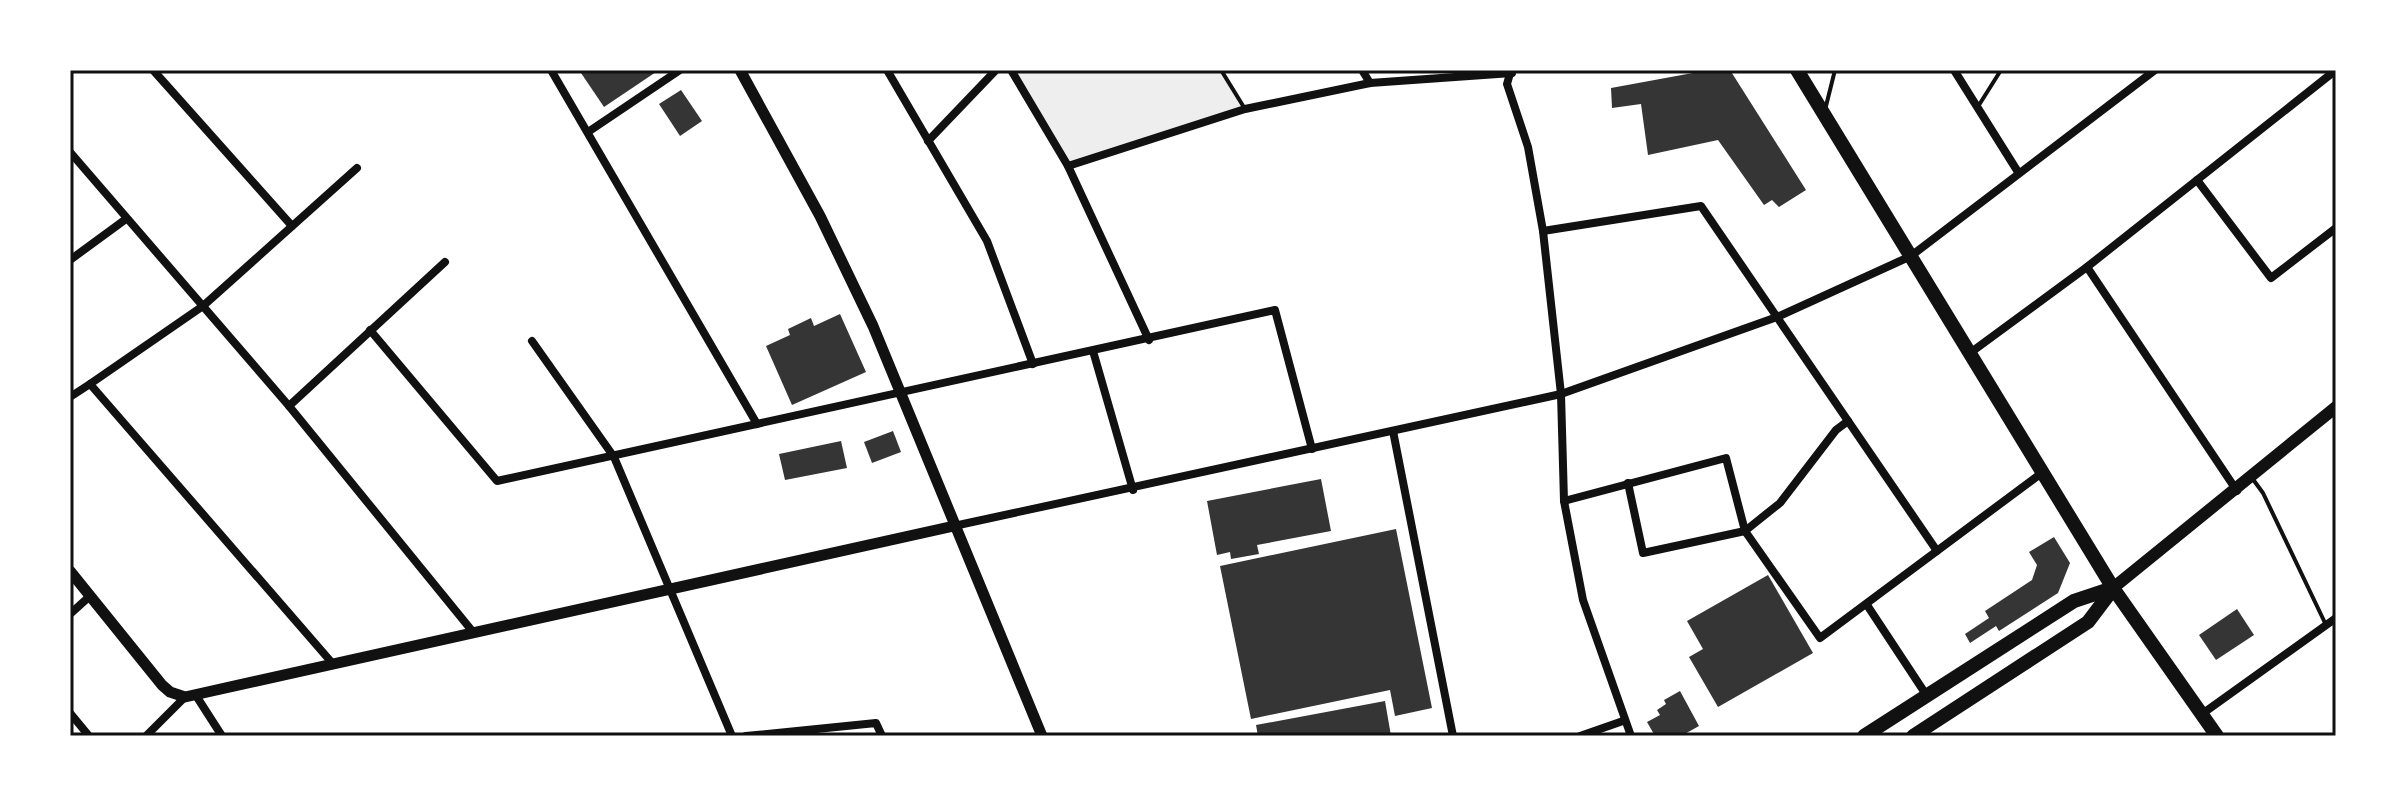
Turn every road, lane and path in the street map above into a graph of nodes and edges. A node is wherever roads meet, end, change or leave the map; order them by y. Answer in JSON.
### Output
{"nodes":[{"id":1,"x":153,"y":70,"type":"edge"},
{"id":2,"x":551,"y":70,"type":"edge"},
{"id":3,"x":680,"y":70,"type":"edge"},
{"id":4,"x":740,"y":70,"type":"edge"},
{"id":5,"x":887,"y":70,"type":"edge"},
{"id":6,"x":996,"y":70,"type":"edge"},
{"id":7,"x":1011,"y":70,"type":"edge"},
{"id":8,"x":1221,"y":70,"type":"edge"},
{"id":9,"x":1362,"y":70,"type":"edge"},
{"id":10,"x":1797,"y":70,"type":"edge"},
{"id":11,"x":1835,"y":70,"type":"edge"},
{"id":12,"x":1954,"y":70,"type":"edge"},
{"id":13,"x":2001,"y":70,"type":"edge"},
{"id":14,"x":2155,"y":70,"type":"edge"},
{"id":15,"x":2336,"y":70,"type":"edge"},
{"id":16,"x":1511,"y":72,"type":"edge"},
{"id":17,"x":1370,"y":83,"type":"junction"},
{"id":18,"x":1978,"y":107,"type":"junction"},
{"id":19,"x":1245,"y":109,"type":"junction"},
{"id":20,"x":1824,"y":113,"type":"junction"},
{"id":21,"x":588,"y":132,"type":"junction"},
{"id":22,"x":928,"y":141,"type":"junction"},
{"id":23,"x":70,"y":152,"type":"edge"},
{"id":24,"x":1068,"y":166,"type":"junction"},
{"id":25,"x":357,"y":168,"type":"dead end"},
{"id":26,"x":2018,"y":172,"type":"junction"},
{"id":27,"x":2197,"y":180,"type":"junction"},
{"id":28,"x":126,"y":219,"type":"junction"},
{"id":29,"x":292,"y":226,"type":"junction"},
{"id":30,"x":2336,"y":228,"type":"edge"},
{"id":31,"x":1543,"y":231,"type":"junction"},
{"id":32,"x":1911,"y":256,"type":"junction"},
{"id":33,"x":70,"y":260,"type":"edge"},
{"id":34,"x":445,"y":262,"type":"dead end"},
{"id":35,"x":2087,"y":267,"type":"junction"},
{"id":36,"x":203,"y":306,"type":"junction"},
{"id":37,"x":1777,"y":317,"type":"junction"},
{"id":38,"x":370,"y":330,"type":"junction"},
{"id":39,"x":1149,"y":340,"type":"junction"},
{"id":40,"x":532,"y":341,"type":"dead end"},
{"id":41,"x":1093,"y":351,"type":"junction"},
{"id":42,"x":1970,"y":353,"type":"junction"},
{"id":43,"x":1033,"y":364,"type":"junction"},
{"id":44,"x":90,"y":384,"type":"junction"},
{"id":45,"x":902,"y":394,"type":"junction"},
{"id":46,"x":1561,"y":394,"type":"junction"},
{"id":47,"x":70,"y":397,"type":"edge"},
{"id":48,"x":289,"y":406,"type":"junction"},
{"id":49,"x":2336,"y":407,"type":"edge"},
{"id":50,"x":1848,"y":421,"type":"junction"},
{"id":51,"x":757,"y":424,"type":"junction"},
{"id":52,"x":1393,"y":431,"type":"junction"},
{"id":53,"x":1312,"y":449,"type":"junction"},
{"id":54,"x":614,"y":457,"type":"junction"},
{"id":55,"x":2043,"y":472,"type":"junction"},
{"id":56,"x":2252,"y":478,"type":"junction"},
{"id":57,"x":1628,"y":483,"type":"junction"},
{"id":58,"x":1133,"y":490,"type":"junction"},
{"id":59,"x":2237,"y":491,"type":"junction"},
{"id":60,"x":1564,"y":501,"type":"junction"},
{"id":61,"x":954,"y":526,"type":"junction"},
{"id":62,"x":1745,"y":531,"type":"junction"},
{"id":63,"x":1937,"y":551,"type":"junction"},
{"id":64,"x":70,"y":571,"type":"edge"},
{"id":65,"x":668,"y":587,"type":"junction"},
{"id":66,"x":2113,"y":588,"type":"junction"},
{"id":67,"x":90,"y":596,"type":"junction"},
{"id":68,"x":1867,"y":605,"type":"junction"},
{"id":69,"x":70,"y":614,"type":"edge"},
{"id":70,"x":2336,"y":618,"type":"edge"},
{"id":71,"x":2326,"y":625,"type":"junction"},
{"id":72,"x":473,"y":632,"type":"junction"},
{"id":73,"x":333,"y":664,"type":"junction"},
{"id":74,"x":190,"y":696,"type":"junction"},
{"id":75,"x":1927,"y":697,"type":"junction"},
{"id":76,"x":70,"y":713,"type":"edge"},
{"id":77,"x":2202,"y":714,"type":"junction"},
{"id":78,"x":1623,"y":721,"type":"junction"},
{"id":79,"x":89,"y":736,"type":"edge"},
{"id":80,"x":146,"y":736,"type":"edge"},
{"id":81,"x":222,"y":736,"type":"edge"},
{"id":82,"x":732,"y":736,"type":"edge"},
{"id":83,"x":746,"y":736,"type":"edge"},
{"id":84,"x":882,"y":736,"type":"edge"},
{"id":85,"x":1042,"y":736,"type":"edge"},
{"id":86,"x":1453,"y":736,"type":"edge"},
{"id":87,"x":1580,"y":736,"type":"edge"},
{"id":88,"x":1631,"y":736,"type":"edge"},
{"id":89,"x":1864,"y":736,"type":"edge"},
{"id":90,"x":1913,"y":736,"type":"edge"},
{"id":91,"x":2217,"y":736,"type":"edge"}],
"edges":[{"from":1,"to":29,"type":"street"},
{"from":2,"to":21,"type":"street"},
{"from":3,"to":21,"type":"street"},
{"from":4,"to":45,"type":"street"},
{"from":5,"to":22,"type":"street"},
{"from":6,"to":22,"type":"street"},
{"from":7,"to":24,"type":"street"},
{"from":8,"to":19,"type":"lane"},
{"from":9,"to":17,"type":"street"},
{"from":10,"to":20,"type":"main road"},
{"from":11,"to":20,"type":"lane"},
{"from":12,"to":18,"type":"street"},
{"from":13,"to":18,"type":"lane"},
{"from":14,"to":26,"type":"street"},
{"from":15,"to":27,"type":"street"},
{"from":16,"to":17,"type":"street"},
{"from":16,"to":31,"type":"street"},
{"from":17,"to":19,"type":"street"},
{"from":18,"to":26,"type":"street"},
{"from":19,"to":24,"type":"street"},
{"from":20,"to":32,"type":"main road"},
{"from":21,"to":51,"type":"street"},
{"from":22,"to":43,"type":"street"},
{"from":23,"to":28,"type":"street"},
{"from":24,"to":39,"type":"street"},
{"from":25,"to":29,"type":"street"},
{"from":26,"to":32,"type":"street"},
{"from":27,"to":30,"type":"street"},
{"from":27,"to":35,"type":"street"},
{"from":28,"to":33,"type":"street"},
{"from":28,"to":36,"type":"street"},
{"from":29,"to":36,"type":"street"},
{"from":31,"to":37,"type":"street"},
{"from":31,"to":46,"type":"street"},
{"from":32,"to":37,"type":"street"},
{"from":32,"to":42,"type":"main road"},
{"from":34,"to":38,"type":"street"},
{"from":35,"to":42,"type":"street"},
{"from":35,"to":59,"type":"street"},
{"from":36,"to":44,"type":"street"},
{"from":36,"to":48,"type":"street"},
{"from":37,"to":46,"type":"street"},
{"from":37,"to":50,"type":"street"},
{"from":38,"to":48,"type":"street"},
{"from":38,"to":54,"type":"street"},
{"from":39,"to":41,"type":"street"},
{"from":39,"to":53,"type":"street"},
{"from":40,"to":54,"type":"street"},
{"from":41,"to":43,"type":"street"},
{"from":41,"to":58,"type":"street"},
{"from":42,"to":55,"type":"main road"},
{"from":43,"to":45,"type":"street"},
{"from":44,"to":47,"type":"street"},
{"from":44,"to":73,"type":"street"},
{"from":45,"to":51,"type":"street"},
{"from":45,"to":61,"type":"street"},
{"from":46,"to":52,"type":"street"},
{"from":46,"to":60,"type":"street"},
{"from":48,"to":72,"type":"street"},
{"from":49,"to":56,"type":"main road"},
{"from":50,"to":62,"type":"street"},
{"from":50,"to":63,"type":"street"},
{"from":51,"to":54,"type":"street"},
{"from":52,"to":53,"type":"street"},
{"from":52,"to":86,"type":"street"},
{"from":53,"to":58,"type":"street"},
{"from":54,"to":65,"type":"street"},
{"from":55,"to":63,"type":"street"},
{"from":55,"to":66,"type":"main road"},
{"from":56,"to":59,"type":"main road"},
{"from":56,"to":71,"type":"lane"},
{"from":57,"to":60,"type":"street"},
{"from":57,"to":62,"type":"street"},
{"from":57,"to":62,"type":"street"},
{"from":58,"to":61,"type":"street"},
{"from":59,"to":66,"type":"main road"},
{"from":60,"to":78,"type":"street"},
{"from":61,"to":65,"type":"street"},
{"from":61,"to":85,"type":"street"},
{"from":62,"to":68,"type":"street"},
{"from":63,"to":68,"type":"street"},
{"from":64,"to":67,"type":"street"},
{"from":65,"to":72,"type":"street"},
{"from":65,"to":82,"type":"street"},
{"from":66,"to":75,"type":"main road"},
{"from":66,"to":77,"type":"main road"},
{"from":66,"to":90,"type":"main road"},
{"from":67,"to":69,"type":"street"},
{"from":67,"to":74,"type":"street"},
{"from":68,"to":75,"type":"street"},
{"from":70,"to":71,"type":"street"},
{"from":71,"to":77,"type":"street"},
{"from":72,"to":73,"type":"street"},
{"from":73,"to":74,"type":"street"},
{"from":74,"to":80,"type":"street"},
{"from":74,"to":81,"type":"street"},
{"from":75,"to":89,"type":"main road"},
{"from":76,"to":79,"type":"street"},
{"from":77,"to":91,"type":"main road"},
{"from":78,"to":87,"type":"street"},
{"from":78,"to":88,"type":"street"},
{"from":83,"to":84,"type":"street"}]}
